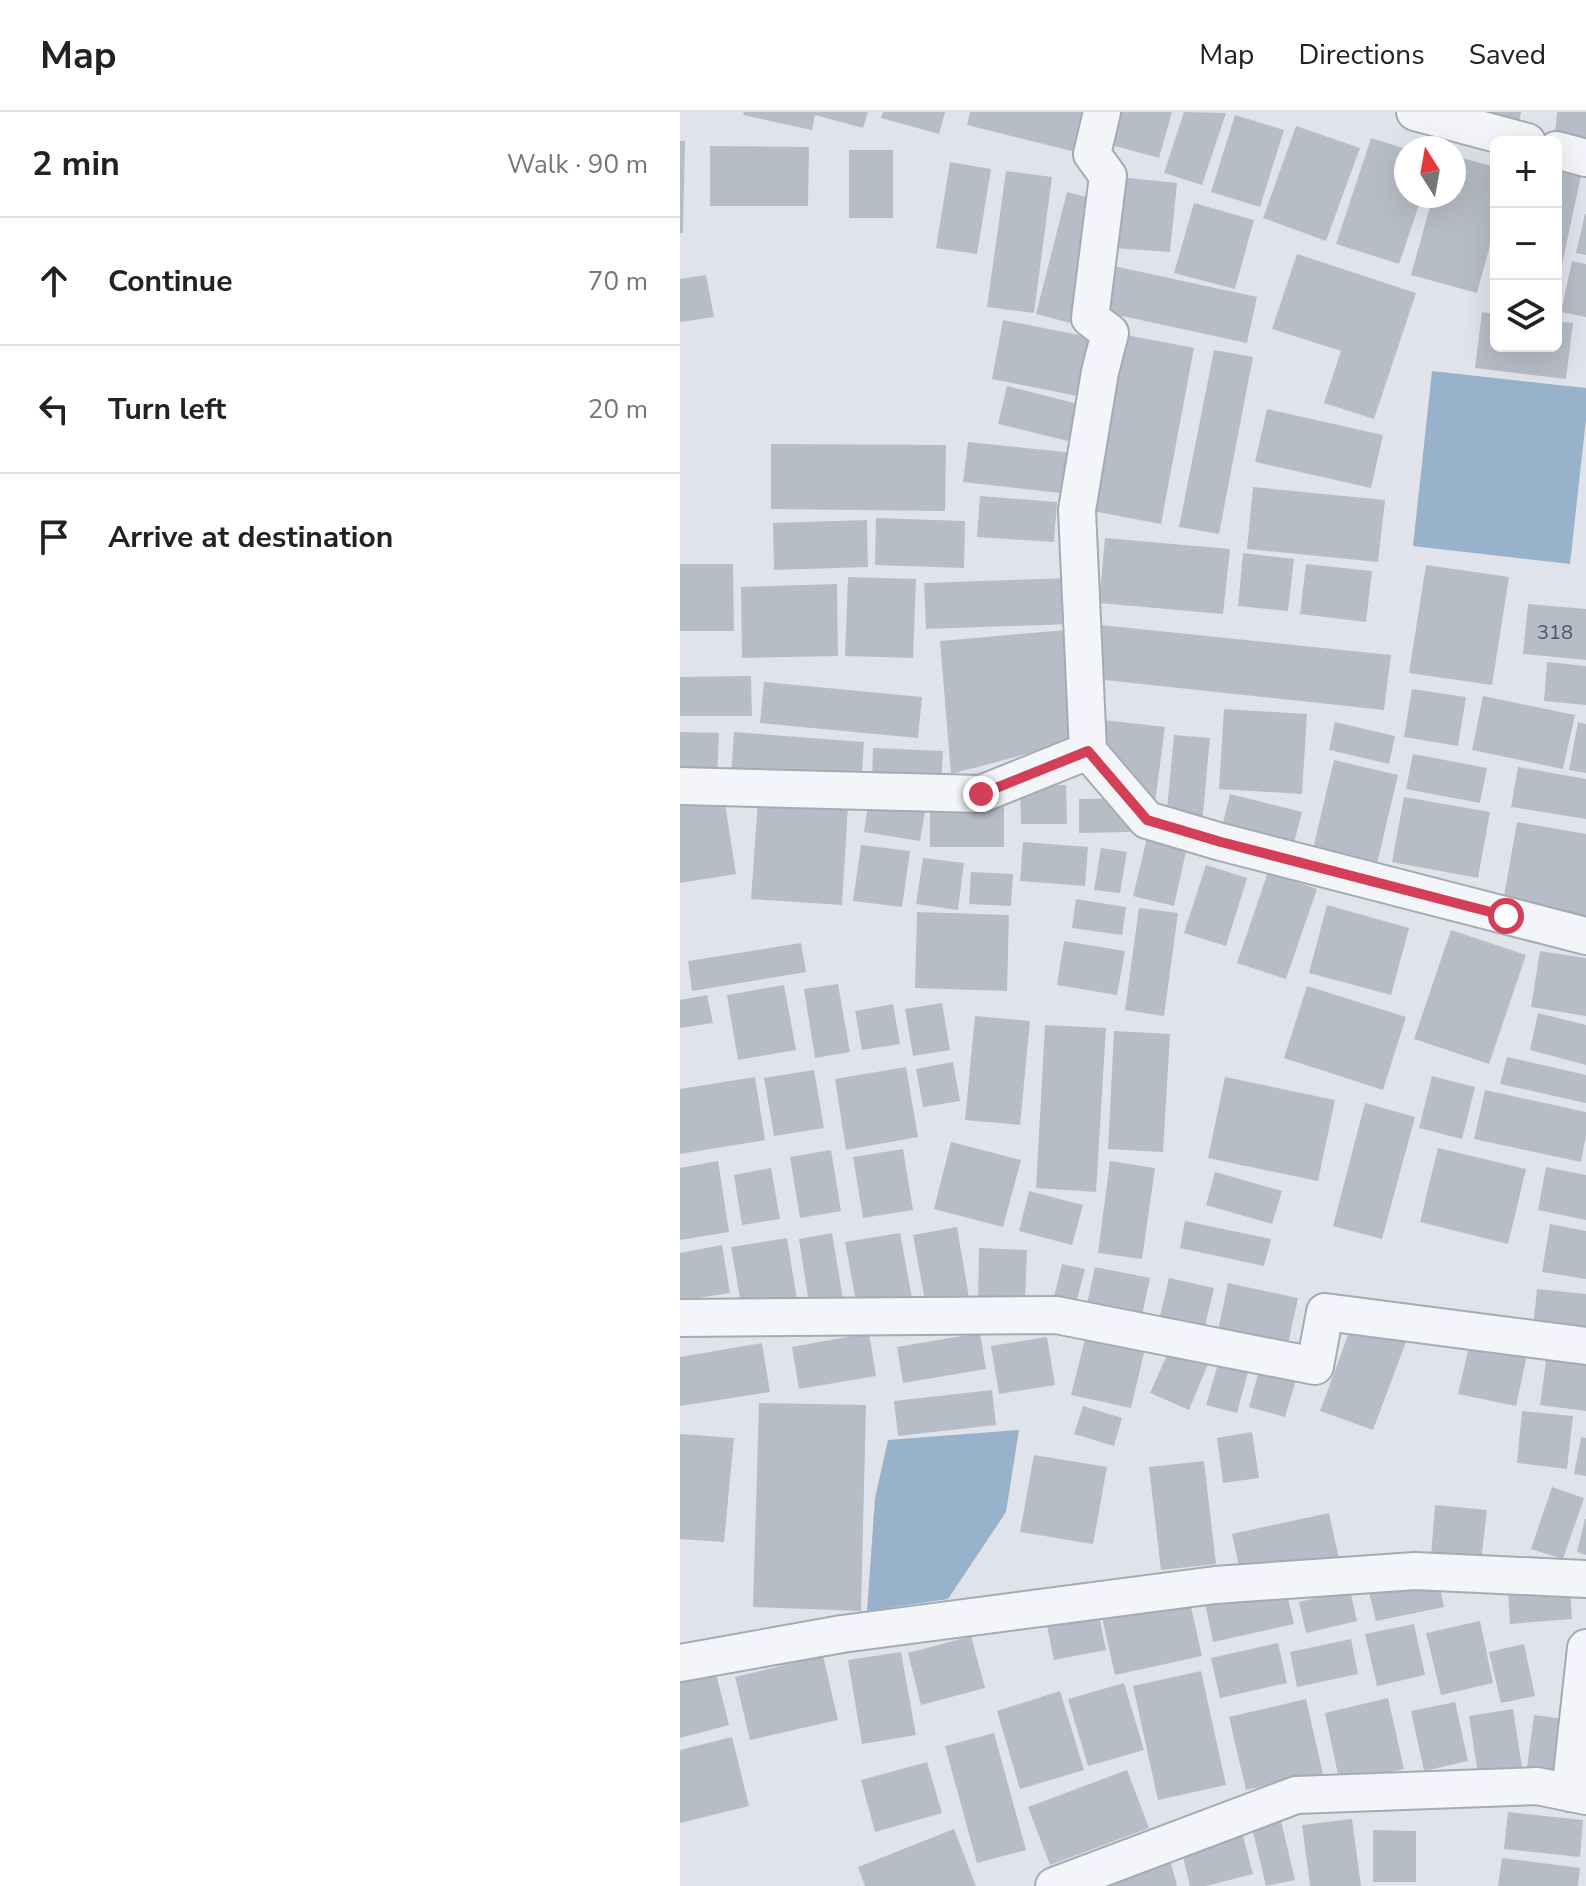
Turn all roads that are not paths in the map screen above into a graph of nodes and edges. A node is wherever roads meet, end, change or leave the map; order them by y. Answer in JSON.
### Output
{"nodes":[{"id":1,"x":1102,"y":112,"type":"edge"},
{"id":2,"x":1415,"y":112,"type":"edge"},
{"id":3,"x":1505,"y":136,"type":"edge"},
{"id":4,"x":1562,"y":152,"type":"edge"},
{"id":5,"x":1586,"y":158,"type":"edge"},
{"id":6,"x":1088,"y":751,"type":"junction"},
{"id":7,"x":680,"y":786,"type":"edge"},
{"id":8,"x":1586,"y":936,"type":"edge"},
{"id":9,"x":680,"y":1318,"type":"edge"},
{"id":10,"x":1586,"y":1346,"type":"edge"},
{"id":11,"x":1586,"y":1579,"type":"edge"},
{"id":12,"x":1586,"y":1648,"type":"edge"},
{"id":13,"x":680,"y":1663,"type":"edge"},
{"id":14,"x":1578,"y":1794,"type":"edge"},
{"id":15,"x":1054,"y":1886,"type":"edge"}],
"edges":[{"from":1,"to":6,"type":"street"},
{"from":2,"to":3,"type":"street"},
{"from":4,"to":5,"type":"street"},
{"from":6,"to":7,"type":"street"},
{"from":6,"to":8,"type":"street"},
{"from":9,"to":10,"type":"street"},
{"from":11,"to":13,"type":"street"},
{"from":12,"to":14,"type":"street"},
{"from":14,"to":15,"type":"street"}]}
